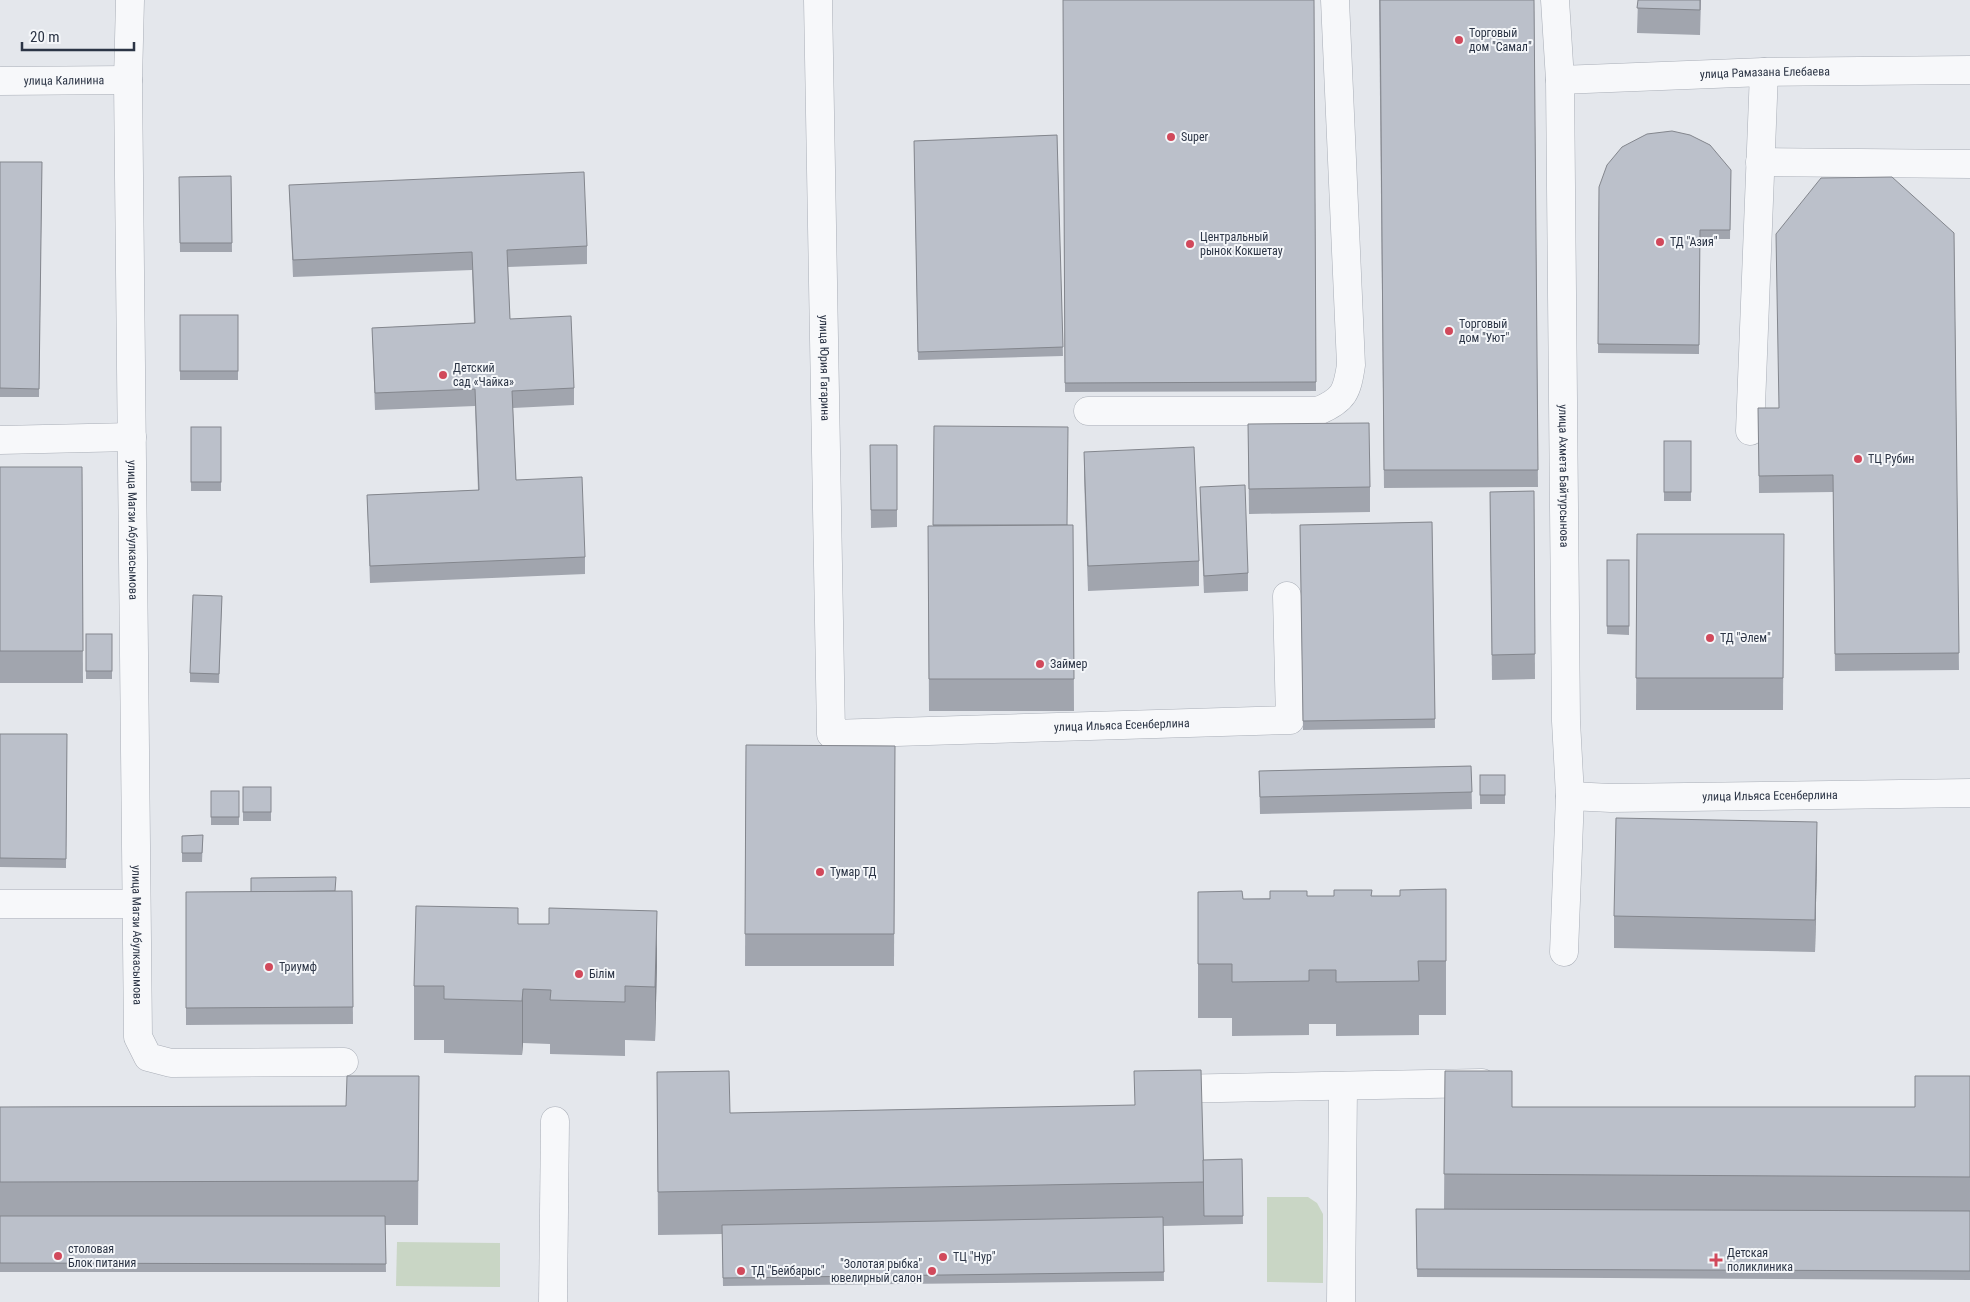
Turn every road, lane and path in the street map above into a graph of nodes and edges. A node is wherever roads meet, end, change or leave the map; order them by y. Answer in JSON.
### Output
{"nodes":[{"id":1,"x":130,"y":0,"type":"edge"},
{"id":2,"x":818,"y":0,"type":"edge"},
{"id":3,"x":1335,"y":0,"type":"edge"},
{"id":4,"x":1555,"y":0,"type":"edge"},
{"id":5,"x":1970,"y":70,"type":"edge"},
{"id":6,"x":1764,"y":72,"type":"junction"},
{"id":7,"x":128,"y":80,"type":"junction"},
{"id":8,"x":1560,"y":80,"type":"junction"},
{"id":9,"x":0,"y":81,"type":"edge"},
{"id":10,"x":1760,"y":162,"type":"junction"},
{"id":11,"x":1970,"y":164,"type":"edge"},
{"id":12,"x":1088,"y":411,"type":"dead end"},
{"id":13,"x":1750,"y":431,"type":"dead end"},
{"id":14,"x":132,"y":437,"type":"junction"},
{"id":15,"x":0,"y":440,"type":"edge"},
{"id":16,"x":1287,"y":596,"type":"dead end"},
{"id":17,"x":831,"y":734,"type":"joint"},
{"id":18,"x":1970,"y":793,"type":"edge"},
{"id":19,"x":1570,"y":796,"type":"junction"},
{"id":20,"x":0,"y":904,"type":"edge"},
{"id":21,"x":136,"y":904,"type":"junction"},
{"id":22,"x":1564,"y":952,"type":"dead end"},
{"id":23,"x":344,"y":1062,"type":"dead end"},
{"id":24,"x":1506,"y":1083,"type":"edge"},
{"id":25,"x":1344,"y":1086,"type":"junction"},
{"id":26,"x":1170,"y":1089,"type":"edge"},
{"id":27,"x":555,"y":1121,"type":"dead end"},
{"id":28,"x":553,"y":1302,"type":"edge"},
{"id":29,"x":1341,"y":1302,"type":"edge"}],
"edges":[{"from":1,"to":7,"type":"street","name":"улица Магзи Абулкасымова"},
{"from":2,"to":17,"type":"street","name":"улица Юрия Гагарина"},
{"from":3,"to":12,"type":"street"},
{"from":4,"to":8,"type":"street","name":"улица Ахмета Байтурсынова"},
{"from":5,"to":6,"type":"street","name":"улица Рамазана Елебаева"},
{"from":6,"to":8,"type":"street","name":"улица Рамазана Елебаева"},
{"from":6,"to":10,"type":"street"},
{"from":7,"to":9,"type":"street","name":"улица Калинина"},
{"from":7,"to":14,"type":"street","name":"улица Магзи Абулкасымова"},
{"from":8,"to":19,"type":"street","name":"улица Ахмета Байтурсынова"},
{"from":10,"to":11,"type":"street"},
{"from":10,"to":13,"type":"street"},
{"from":14,"to":15,"type":"street"},
{"from":14,"to":21,"type":"street","name":"улица Магзи Абулкасымова"},
{"from":16,"to":17,"type":"street","name":"улица Ильяса Есенберлина"},
{"from":18,"to":19,"type":"street","name":"улица Ильяса Есенберлина"},
{"from":19,"to":22,"type":"street","name":"улица Ахмета Байтурсынова"},
{"from":20,"to":21,"type":"street"},
{"from":21,"to":23,"type":"street","name":"улица Магзи Абулкасымова"},
{"from":24,"to":25,"type":"street"},
{"from":25,"to":26,"type":"street"},
{"from":25,"to":29,"type":"street"},
{"from":27,"to":28,"type":"street"}]}
